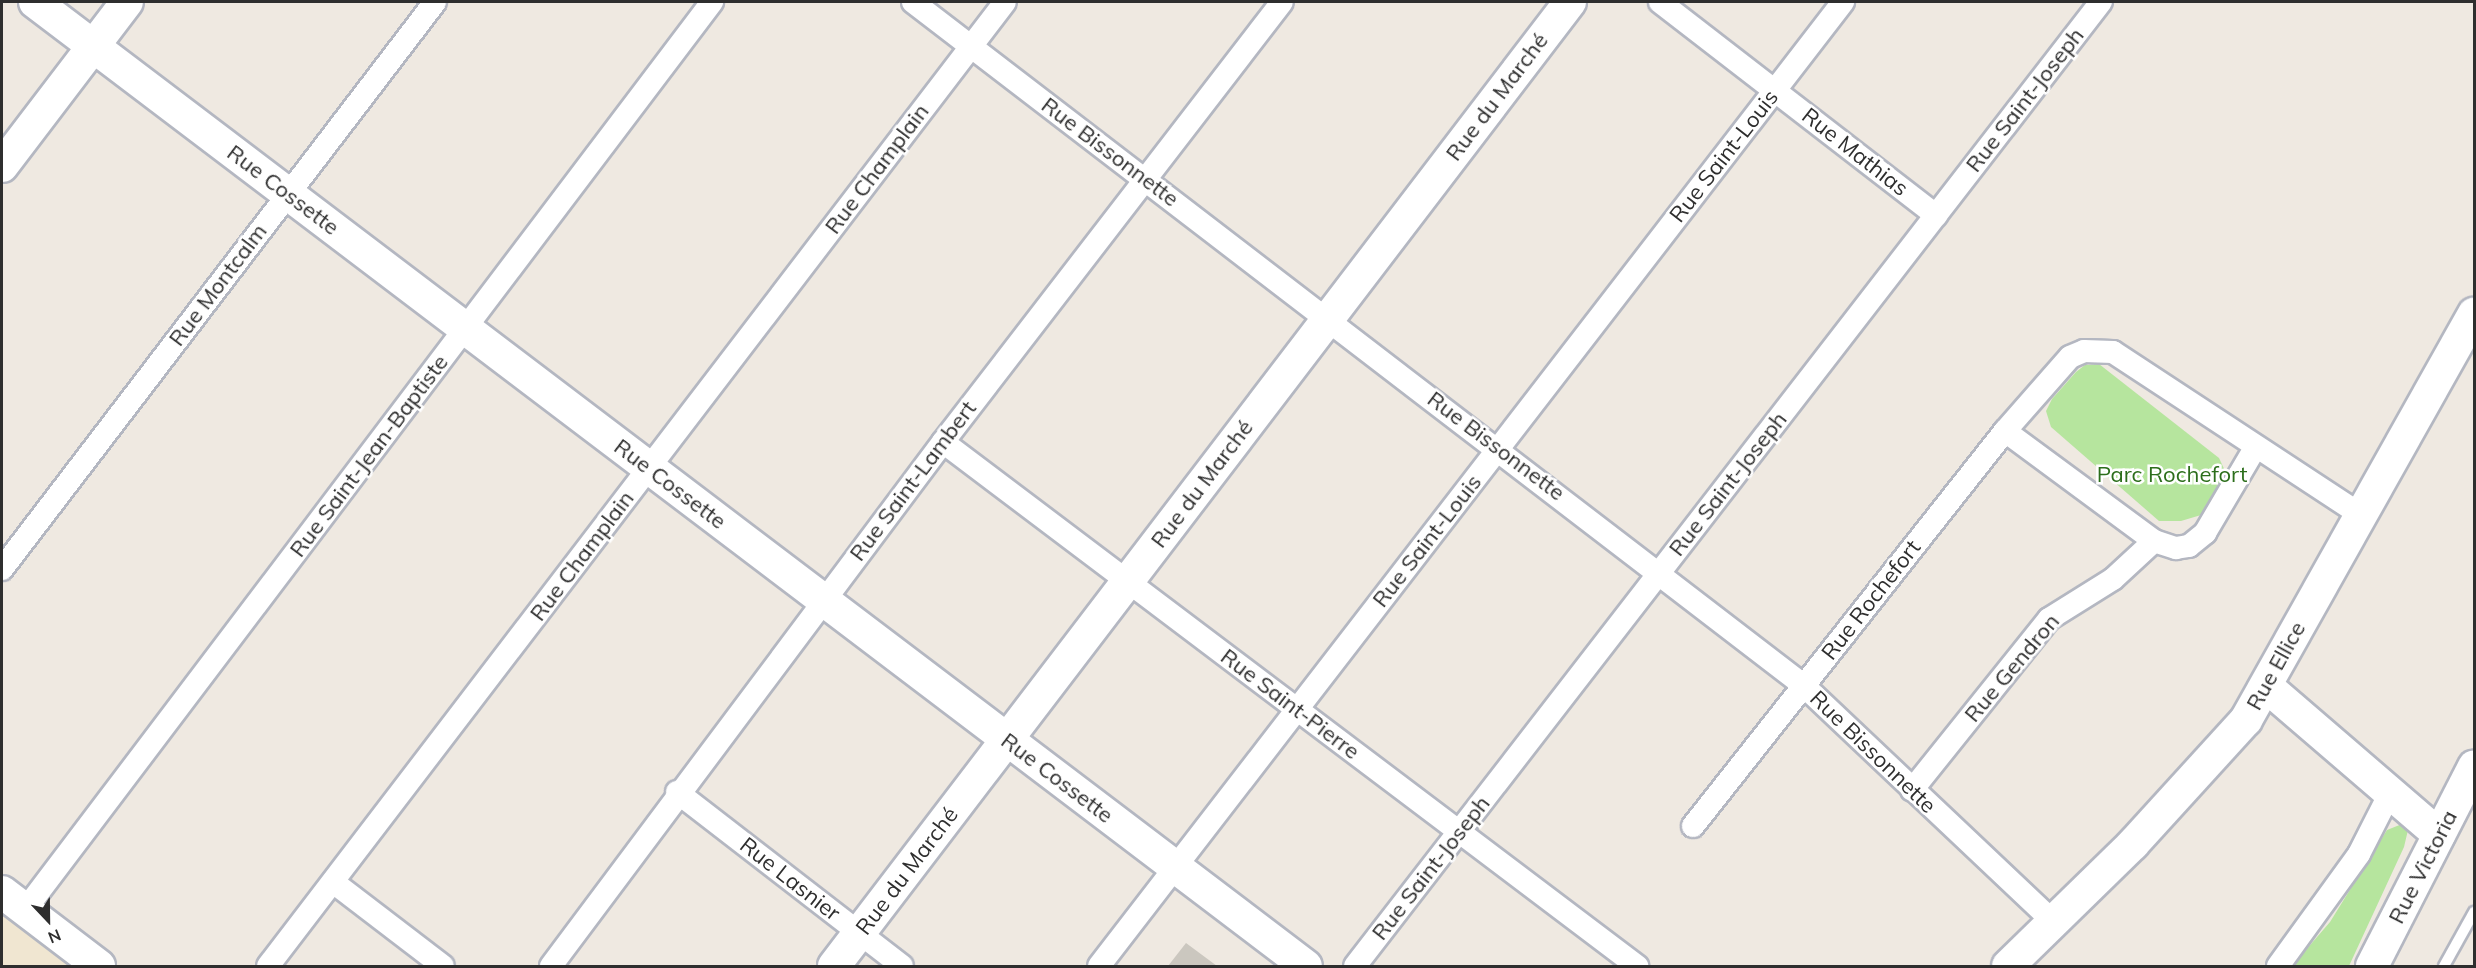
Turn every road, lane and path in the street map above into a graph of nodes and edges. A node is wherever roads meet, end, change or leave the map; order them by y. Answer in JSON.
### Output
{"nodes":[{"id":1,"x":35,"y":2,"type":"edge"},
{"id":2,"x":127,"y":2,"type":"edge"},
{"id":3,"x":435,"y":2,"type":"edge"},
{"id":4,"x":712,"y":2,"type":"edge"},
{"id":5,"x":913,"y":2,"type":"edge"},
{"id":6,"x":1005,"y":2,"type":"edge"},
{"id":7,"x":1282,"y":2,"type":"edge"},
{"id":8,"x":1570,"y":2,"type":"edge"},
{"id":9,"x":1660,"y":2,"type":"edge"},
{"id":10,"x":1843,"y":2,"type":"edge"},
{"id":11,"x":2101,"y":2,"type":"edge"},
{"id":12,"x":93,"y":46,"type":"junction"},
{"id":13,"x":971,"y":46,"type":"junction"},
{"id":14,"x":1775,"y":90,"type":"junction"},
{"id":15,"x":2,"y":166,"type":"edge"},
{"id":16,"x":1144,"y":177,"type":"junction"},
{"id":17,"x":288,"y":194,"type":"junction"},
{"id":18,"x":1936,"y":215,"type":"junction"},
{"id":19,"x":2475,"y":314,"type":"edge"},
{"id":20,"x":1328,"y":318,"type":"junction"},
{"id":21,"x":465,"y":328,"type":"junction"},
{"id":22,"x":2005,"y":431,"type":"junction"},
{"id":23,"x":943,"y":442,"type":"junction"},
{"id":24,"x":1499,"y":448,"type":"junction"},
{"id":25,"x":2255,"y":448,"type":"junction"},
{"id":26,"x":649,"y":468,"type":"junction"},
{"id":27,"x":2360,"y":514,"type":"junction"},
{"id":28,"x":2154,"y":541,"type":"junction"},
{"id":29,"x":2,"y":569,"type":"edge"},
{"id":30,"x":1660,"y":572,"type":"junction"},
{"id":31,"x":1128,"y":582,"type":"junction"},
{"id":32,"x":823,"y":600,"type":"junction"},
{"id":33,"x":1803,"y":685,"type":"junction"},
{"id":34,"x":2266,"y":686,"type":"junction"},
{"id":35,"x":1297,"y":710,"type":"junction"},
{"id":36,"x":1007,"y":740,"type":"junction"},
{"id":37,"x":2475,"y":767,"type":"edge"},
{"id":38,"x":1912,"y":790,"type":"junction"},
{"id":39,"x":2391,"y":791,"type":"junction"},
{"id":40,"x":677,"y":792,"type":"junction"},
{"id":41,"x":1693,"y":826,"type":"dead end"},
{"id":42,"x":1459,"y":832,"type":"junction"},
{"id":43,"x":2439,"y":835,"type":"junction"},
{"id":44,"x":1176,"y":868,"type":"junction"},
{"id":45,"x":333,"y":882,"type":"junction"},
{"id":46,"x":13,"y":901,"type":"edge"},
{"id":47,"x":2475,"y":912,"type":"edge"},
{"id":48,"x":2054,"y":922,"type":"junction"},
{"id":49,"x":860,"y":934,"type":"junction"},
{"id":50,"x":99,"y":966,"type":"edge"},
{"id":51,"x":268,"y":966,"type":"edge"},
{"id":52,"x":443,"y":966,"type":"edge"},
{"id":53,"x":551,"y":966,"type":"edge"},
{"id":54,"x":834,"y":966,"type":"edge"},
{"id":55,"x":902,"y":966,"type":"edge"},
{"id":56,"x":1099,"y":966,"type":"edge"},
{"id":57,"x":1305,"y":966,"type":"edge"},
{"id":58,"x":1355,"y":966,"type":"edge"},
{"id":59,"x":1637,"y":966,"type":"edge"},
{"id":60,"x":2008,"y":966,"type":"edge"},
{"id":61,"x":2278,"y":966,"type":"edge"},
{"id":62,"x":2372,"y":966,"type":"edge"},
{"id":63,"x":2444,"y":966,"type":"edge"}],
"edges":[{"from":1,"to":12,"type":"street","name":"Rue Cossette"},
{"from":2,"to":12,"type":"street"},
{"from":3,"to":17,"type":"street","name":"Rue Montcalm"},
{"from":4,"to":21,"type":"street","name":"Rue Saint-Jean-Baptiste"},
{"from":5,"to":13,"type":"street","name":"Rue Bissonnette"},
{"from":6,"to":13,"type":"street","name":"Rue Champlain"},
{"from":7,"to":16,"type":"street","name":"Rue Saint-Lambert"},
{"from":8,"to":20,"type":"street","name":"Rue du Marché"},
{"from":9,"to":14,"type":"street","name":"Rue Mathias"},
{"from":10,"to":14,"type":"street","name":"Rue Saint-Louis"},
{"from":11,"to":18,"type":"street","name":"Rue Saint-Joseph"},
{"from":12,"to":15,"type":"street"},
{"from":12,"to":17,"type":"street","name":"Rue Cossette"},
{"from":13,"to":16,"type":"street","name":"Rue Bissonnette"},
{"from":13,"to":26,"type":"street","name":"Rue Champlain"},
{"from":14,"to":18,"type":"street","name":"Rue Mathias"},
{"from":14,"to":24,"type":"street","name":"Rue Saint-Louis"},
{"from":16,"to":20,"type":"street","name":"Rue Bissonnette"},
{"from":16,"to":23,"type":"street","name":"Rue Saint-Lambert"},
{"from":17,"to":21,"type":"street","name":"Rue Cossette"},
{"from":17,"to":29,"type":"street","name":"Rue Montcalm"},
{"from":18,"to":30,"type":"street","name":"Rue Saint-Joseph"},
{"from":19,"to":27,"type":"street","name":"Rue Ellice"},
{"from":20,"to":24,"type":"street","name":"Rue Bissonnette"},
{"from":20,"to":31,"type":"street","name":"Rue du Marché"},
{"from":21,"to":26,"type":"street","name":"Rue Cossette"},
{"from":21,"to":46,"type":"street","name":"Rue Saint-Jean-Baptiste"},
{"from":22,"to":25,"type":"street","name":"Rue Rochefort"},
{"from":22,"to":28,"type":"street"},
{"from":22,"to":33,"type":"street","name":"Rue Rochefort"},
{"from":23,"to":31,"type":"street","name":"Rue Saint-Pierre"},
{"from":23,"to":32,"type":"street","name":"Rue Saint-Lambert"},
{"from":24,"to":30,"type":"street","name":"Rue Bissonnette"},
{"from":24,"to":35,"type":"street","name":"Rue Saint-Louis"},
{"from":25,"to":27,"type":"street","name":"Rue Rochefort"},
{"from":25,"to":28,"type":"street"},
{"from":26,"to":32,"type":"street","name":"Rue Cossette"},
{"from":26,"to":45,"type":"street","name":"Rue Champlain"},
{"from":27,"to":34,"type":"street","name":"Rue Ellice"},
{"from":28,"to":38,"type":"street","name":"Rue Gendron"},
{"from":30,"to":33,"type":"street","name":"Rue Bissonnette"},
{"from":30,"to":42,"type":"street","name":"Rue Saint-Joseph"},
{"from":31,"to":35,"type":"street","name":"Rue Saint-Pierre"},
{"from":31,"to":36,"type":"street","name":"Rue du Marché"},
{"from":32,"to":36,"type":"street","name":"Rue Cossette"},
{"from":32,"to":40,"type":"street","name":"Rue Saint-Lambert"},
{"from":33,"to":38,"type":"street","name":"Rue Bissonnette"},
{"from":33,"to":41,"type":"street","name":"Rue Rochefort"},
{"from":34,"to":39,"type":"street"},
{"from":34,"to":48,"type":"street","name":"Rue Ellice"},
{"from":35,"to":42,"type":"street","name":"Rue Saint-Pierre"},
{"from":35,"to":44,"type":"street","name":"Rue Saint-Louis"},
{"from":36,"to":44,"type":"street","name":"Rue Cossette"},
{"from":36,"to":49,"type":"street","name":"Rue du Marché"},
{"from":37,"to":43,"type":"street","name":"Rue Victoria"},
{"from":38,"to":48,"type":"street","name":"Rue Bissonnette"},
{"from":39,"to":43,"type":"street"},
{"from":39,"to":61,"type":"street"},
{"from":40,"to":49,"type":"street","name":"Rue Lasnier"},
{"from":40,"to":53,"type":"street","name":"Rue Saint-Lambert"},
{"from":42,"to":58,"type":"street","name":"Rue Saint-Joseph"},
{"from":42,"to":59,"type":"street","name":"Rue Saint-Pierre"},
{"from":43,"to":62,"type":"street","name":"Rue Victoria"},
{"from":44,"to":56,"type":"street","name":"Rue Saint-Louis"},
{"from":44,"to":57,"type":"street","name":"Rue Cossette"},
{"from":45,"to":51,"type":"street","name":"Rue Champlain"},
{"from":45,"to":52,"type":"street"},
{"from":46,"to":50,"type":"street"},
{"from":47,"to":63,"type":"lane"},
{"from":48,"to":60,"type":"street","name":"Rue Ellice"},
{"from":49,"to":54,"type":"street","name":"Rue du Marché"},
{"from":49,"to":55,"type":"street","name":"Rue Lasnier"}]}
